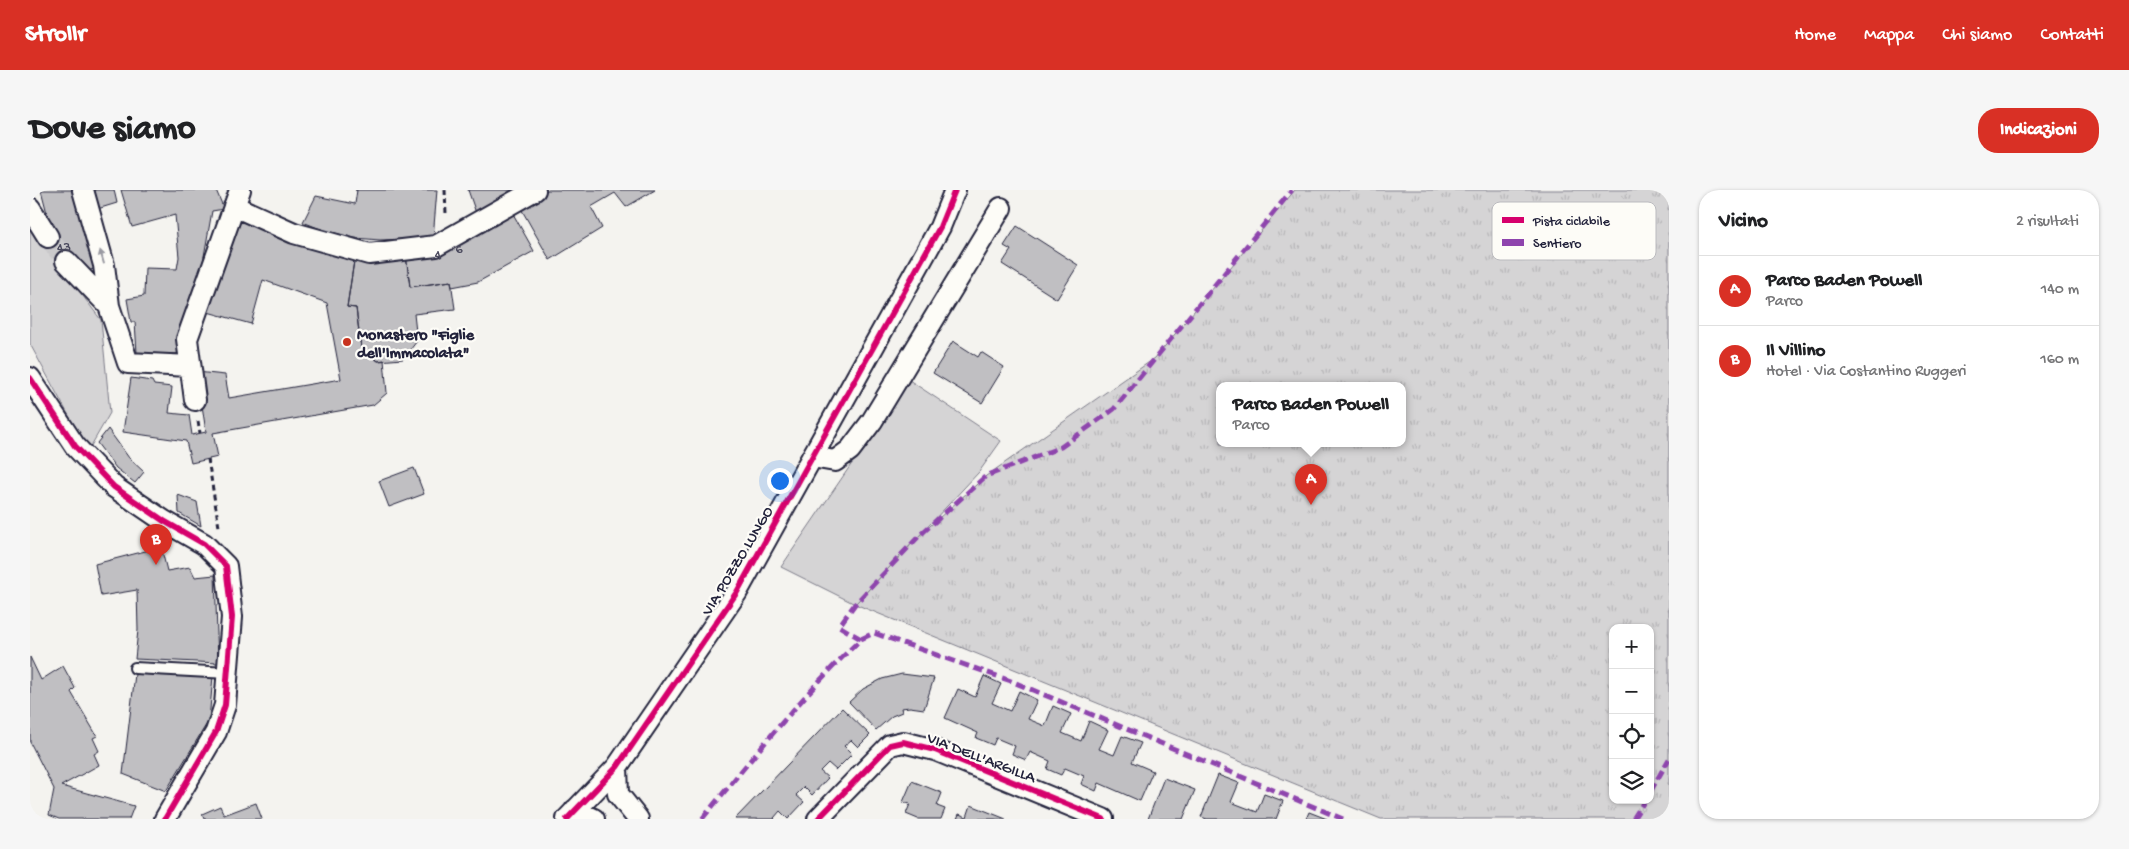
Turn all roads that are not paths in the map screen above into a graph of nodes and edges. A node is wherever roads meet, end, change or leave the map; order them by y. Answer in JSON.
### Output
{"nodes":[{"id":1,"x":82,"y":190,"type":"edge"},
{"id":2,"x":535,"y":190,"type":"edge"},
{"id":3,"x":955,"y":190,"type":"edge"},
{"id":4,"x":237,"y":198,"type":"edge"},
{"id":5,"x":30,"y":208,"type":"edge"},
{"id":6,"x":1001,"y":208,"type":"dead end"},
{"id":7,"x":48,"y":237,"type":"tunnel mouth"},
{"id":8,"x":66,"y":261,"type":"tunnel mouth"},
{"id":9,"x":109,"y":306,"type":"junction"},
{"id":10,"x":190,"y":366,"type":"junction"},
{"id":11,"x":30,"y":378,"type":"edge"},
{"id":12,"x":195,"y":400,"type":"dead end"},
{"id":13,"x":812,"y":457,"type":"junction"},
{"id":14,"x":135,"y":668,"type":"dead end"},
{"id":15,"x":228,"y":673,"type":"junction"},
{"id":16,"x":617,"y":767,"type":"junction"},
{"id":17,"x":571,"y":815,"type":"edge"},
{"id":18,"x":165,"y":819,"type":"edge"},
{"id":19,"x":594,"y":819,"type":"edge"},
{"id":20,"x":638,"y":819,"type":"edge"},
{"id":21,"x":818,"y":819,"type":"edge"},
{"id":22,"x":1103,"y":819,"type":"edge"}],
"edges":[{"from":9,"to":1,"type":"street","one_way":true},
{"from":2,"to":4,"type":"street"},
{"from":3,"to":13,"type":"street","name":"VIA POZZO LUNGO"},
{"from":4,"to":10,"type":"street"},
{"from":5,"to":7,"type":"street"},
{"from":6,"to":13,"type":"street"},
{"from":8,"to":9,"type":"street"},
{"from":9,"to":10,"type":"street"},
{"from":10,"to":12,"type":"street"},
{"from":11,"to":15,"type":"street"},
{"from":13,"to":16,"type":"street","name":"VIA POZZO LUNGO"},
{"from":14,"to":15,"type":"lane"},
{"from":15,"to":18,"type":"street"},
{"from":16,"to":17,"type":"street","name":"VIA POZZO LUNGO"},
{"from":16,"to":20,"type":"street"},
{"from":17,"to":19,"type":"street"},
{"from":21,"to":22,"type":"street","name":"VIA DELL'ARGILLA"}]}
